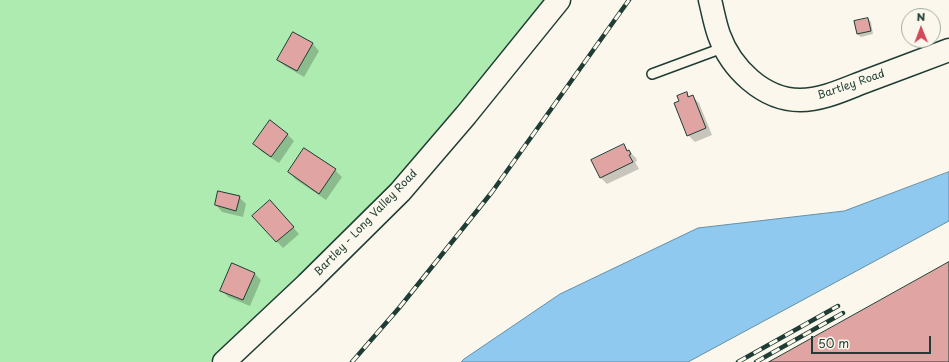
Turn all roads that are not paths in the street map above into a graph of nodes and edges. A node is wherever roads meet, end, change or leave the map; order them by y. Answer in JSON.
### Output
{"nodes":[{"id":1,"x":559,"y":0,"type":"edge"},
{"id":2,"x":710,"y":0,"type":"edge"},
{"id":3,"x":724,"y":47,"type":"junction"},
{"id":4,"x":949,"y":50,"type":"edge"},
{"id":5,"x":652,"y":74,"type":"dead end"},
{"id":6,"x":224,"y":362,"type":"edge"}],
"edges":[{"from":1,"to":6,"type":"main road","name":"Bartley - Long Valley Road"},
{"from":2,"to":3,"type":"main road","name":"Bartley Road"},
{"from":3,"to":4,"type":"main road","name":"Bartley Road"},
{"from":3,"to":5,"type":"lane"}]}
